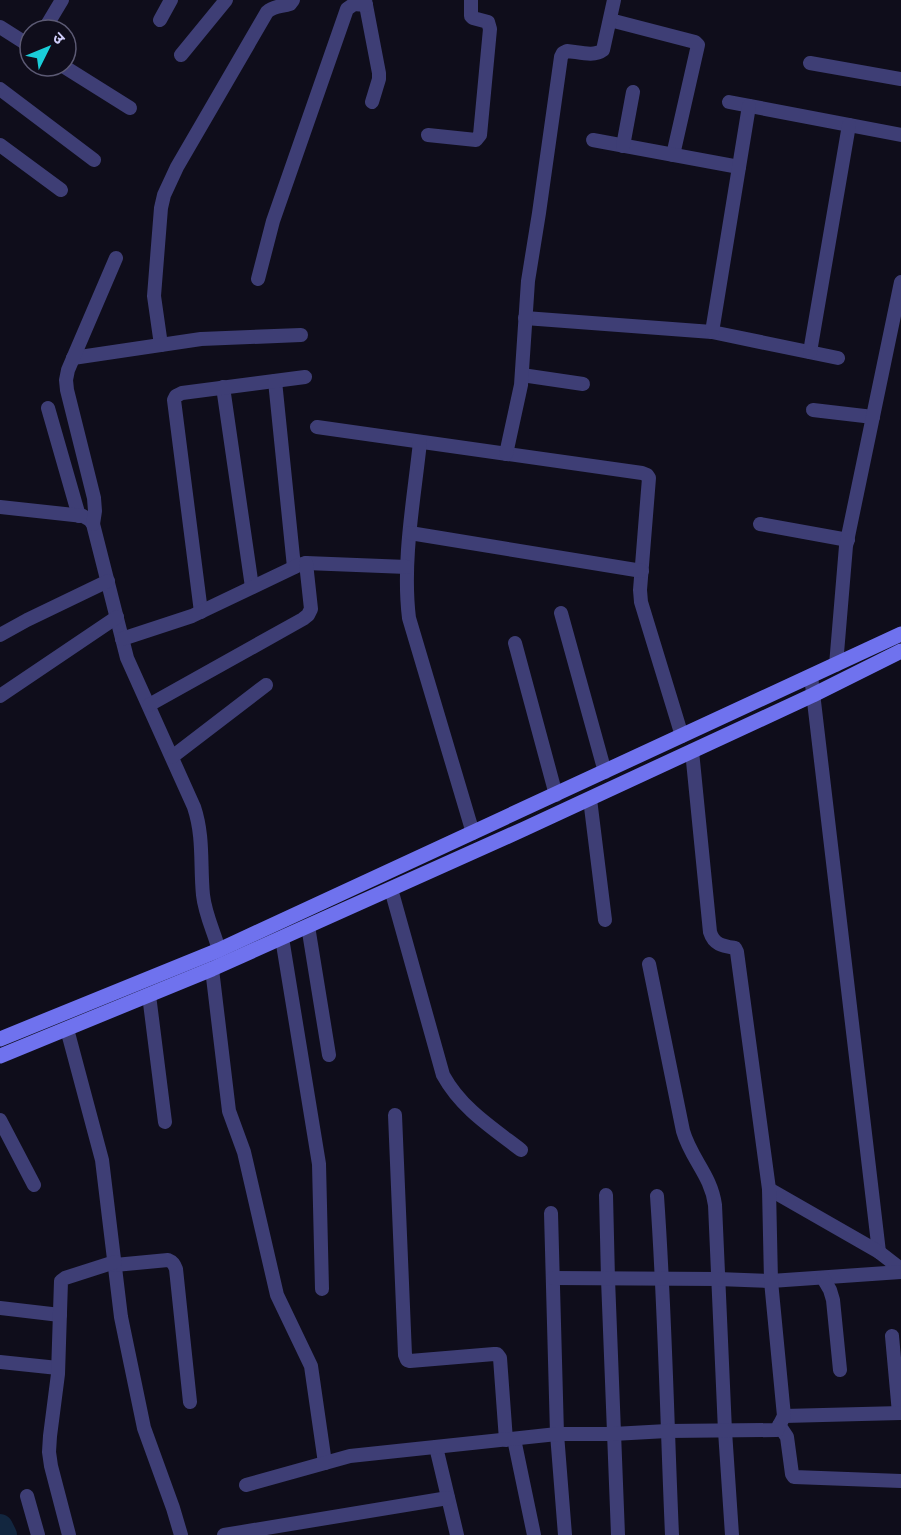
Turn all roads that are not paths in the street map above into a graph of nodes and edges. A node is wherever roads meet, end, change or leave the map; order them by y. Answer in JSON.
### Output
{"nodes":[{"id":1,"x":62,"y":0,"type":"edge"},
{"id":2,"x":171,"y":0,"type":"edge"},
{"id":3,"x":226,"y":0,"type":"edge"},
{"id":4,"x":293,"y":0,"type":"edge"},
{"id":5,"x":471,"y":0,"type":"edge"},
{"id":6,"x":614,"y":0,"type":"edge"},
{"id":7,"x":366,"y":2,"type":"edge"},
{"id":8,"x":51,"y":18,"type":"edge"},
{"id":9,"x":160,"y":20,"type":"dead end"},
{"id":10,"x":610,"y":20,"type":"junction"},
{"id":11,"x":0,"y":27,"type":"edge"},
{"id":12,"x":18,"y":38,"type":"edge"},
{"id":13,"x":181,"y":56,"type":"dead end"},
{"id":14,"x":810,"y":63,"type":"dead end"},
{"id":15,"x":78,"y":75,"type":"edge"},
{"id":16,"x":901,"y":79,"type":"edge"},
{"id":17,"x":0,"y":89,"type":"edge"},
{"id":18,"x":633,"y":92,"type":"dead end"},
{"id":19,"x":372,"y":102,"type":"dead end"},
{"id":20,"x":729,"y":102,"type":"dead end"},
{"id":21,"x":749,"y":106,"type":"junction"},
{"id":22,"x":130,"y":108,"type":"dead end"},
{"id":23,"x":849,"y":125,"type":"junction"},
{"id":24,"x":428,"y":135,"type":"dead end"},
{"id":25,"x":901,"y":135,"type":"edge"},
{"id":26,"x":592,"y":140,"type":"dead end"},
{"id":27,"x":0,"y":145,"type":"edge"},
{"id":28,"x":623,"y":146,"type":"junction"},
{"id":29,"x":673,"y":155,"type":"junction"},
{"id":30,"x":94,"y":160,"type":"dead end"},
{"id":31,"x":739,"y":168,"type":"junction"},
{"id":32,"x":61,"y":190,"type":"dead end"},
{"id":33,"x":116,"y":258,"type":"dead end"},
{"id":34,"x":258,"y":279,"type":"dead end"},
{"id":35,"x":901,"y":282,"type":"edge"},
{"id":36,"x":525,"y":318,"type":"junction"},
{"id":37,"x":712,"y":332,"type":"junction"},
{"id":38,"x":301,"y":335,"type":"dead end"},
{"id":39,"x":161,"y":345,"type":"junction"},
{"id":40,"x":810,"y":352,"type":"junction"},
{"id":41,"x":73,"y":358,"type":"junction"},
{"id":42,"x":838,"y":358,"type":"dead end"},
{"id":43,"x":522,"y":375,"type":"junction"},
{"id":44,"x":305,"y":377,"type":"dead end"},
{"id":45,"x":275,"y":381,"type":"junction"},
{"id":46,"x":583,"y":384,"type":"dead end"},
{"id":47,"x":222,"y":387,"type":"junction"},
{"id":48,"x":48,"y":408,"type":"dead end"},
{"id":49,"x":813,"y":410,"type":"dead end"},
{"id":50,"x":873,"y":417,"type":"junction"},
{"id":51,"x":317,"y":427,"type":"dead end"},
{"id":52,"x":420,"y":442,"type":"junction"},
{"id":53,"x":506,"y":454,"type":"junction"},
{"id":54,"x":0,"y":507,"type":"edge"},
{"id":55,"x":79,"y":516,"type":"junction"},
{"id":56,"x":93,"y":524,"type":"junction"},
{"id":57,"x":760,"y":524,"type":"dead end"},
{"id":58,"x":410,"y":533,"type":"junction"},
{"id":59,"x":848,"y":540,"type":"junction"},
{"id":60,"x":300,"y":565,"type":"junction"},
{"id":61,"x":407,"y":567,"type":"junction"},
{"id":62,"x":642,"y":571,"type":"junction"},
{"id":63,"x":108,"y":581,"type":"junction"},
{"id":64,"x":252,"y":587,"type":"junction"},
{"id":65,"x":201,"y":612,"type":"junction"},
{"id":66,"x":561,"y":613,"type":"dead end"},
{"id":67,"x":117,"y":618,"type":"junction"},
{"id":68,"x":901,"y":634,"type":"edge"},
{"id":69,"x":0,"y":635,"type":"edge"},
{"id":70,"x":122,"y":639,"type":"junction"},
{"id":71,"x":516,"y":643,"type":"dead end"},
{"id":72,"x":901,"y":651,"type":"edge"},
{"id":73,"x":836,"y":664,"type":"junction"},
{"id":74,"x":811,"y":676,"type":"junction"},
{"id":75,"x":266,"y":685,"type":"dead end"},
{"id":76,"x":813,"y":695,"type":"junction"},
{"id":77,"x":0,"y":696,"type":"edge"},
{"id":78,"x":149,"y":705,"type":"junction"},
{"id":79,"x":682,"y":736,"type":"junction"},
{"id":80,"x":692,"y":751,"type":"junction"},
{"id":81,"x":172,"y":758,"type":"junction"},
{"id":82,"x":605,"y":772,"type":"junction"},
{"id":83,"x":556,"y":795,"type":"junction"},
{"id":84,"x":591,"y":799,"type":"junction"},
{"id":85,"x":473,"y":833,"type":"junction"},
{"id":86,"x":391,"y":889,"type":"junction"},
{"id":87,"x":605,"y":920,"type":"dead end"},
{"id":88,"x":308,"y":926,"type":"junction"},
{"id":89,"x":282,"y":938,"type":"junction"},
{"id":90,"x":219,"y":950,"type":"junction"},
{"id":91,"x":649,"y":964,"type":"dead end"},
{"id":92,"x":212,"y":969,"type":"junction"},
{"id":93,"x":149,"y":995,"type":"junction"},
{"id":94,"x":67,"y":1029,"type":"junction"},
{"id":95,"x":0,"y":1039,"type":"edge"},
{"id":96,"x":330,"y":1055,"type":"dead end"},
{"id":97,"x":0,"y":1056,"type":"edge"},
{"id":98,"x":395,"y":1115,"type":"dead end"},
{"id":99,"x":0,"y":1120,"type":"edge"},
{"id":100,"x":165,"y":1122,"type":"dead end"},
{"id":101,"x":521,"y":1150,"type":"dead end"},
{"id":102,"x":34,"y":1185,"type":"dead end"},
{"id":103,"x":769,"y":1189,"type":"junction"},
{"id":104,"x":606,"y":1196,"type":"dead end"},
{"id":105,"x":657,"y":1196,"type":"dead end"},
{"id":106,"x":551,"y":1214,"type":"dead end"},
{"id":107,"x":879,"y":1251,"type":"junction"},
{"id":108,"x":115,"y":1264,"type":"junction"},
{"id":109,"x":901,"y":1271,"type":"edge"},
{"id":110,"x":553,"y":1278,"type":"junction"},
{"id":111,"x":824,"y":1278,"type":"junction"},
{"id":112,"x":608,"y":1279,"type":"junction"},
{"id":113,"x":718,"y":1279,"type":"junction"},
{"id":114,"x":663,"y":1280,"type":"junction"},
{"id":115,"x":771,"y":1281,"type":"junction"},
{"id":116,"x":322,"y":1289,"type":"dead end"},
{"id":117,"x":0,"y":1308,"type":"edge"},
{"id":118,"x":60,"y":1315,"type":"junction"},
{"id":119,"x":892,"y":1336,"type":"dead end"},
{"id":120,"x":0,"y":1362,"type":"edge"},
{"id":121,"x":58,"y":1368,"type":"junction"},
{"id":122,"x":840,"y":1370,"type":"dead end"},
{"id":123,"x":190,"y":1402,"type":"dead end"},
{"id":124,"x":900,"y":1413,"type":"edge"},
{"id":125,"x":781,"y":1421,"type":"junction"},
{"id":126,"x":667,"y":1431,"type":"junction"},
{"id":127,"x":725,"y":1431,"type":"junction"},
{"id":128,"x":557,"y":1434,"type":"junction"},
{"id":129,"x":614,"y":1434,"type":"junction"},
{"id":130,"x":510,"y":1439,"type":"junction"},
{"id":131,"x":436,"y":1447,"type":"junction"},
{"id":132,"x":325,"y":1463,"type":"junction"},
{"id":133,"x":901,"y":1481,"type":"edge"},
{"id":134,"x":246,"y":1485,"type":"dead end"},
{"id":135,"x":27,"y":1496,"type":"dead end"},
{"id":136,"x":448,"y":1498,"type":"junction"},
{"id":137,"x":297,"y":1529,"type":"edge"},
{"id":138,"x":38,"y":1535,"type":"edge"},
{"id":139,"x":69,"y":1535,"type":"edge"},
{"id":140,"x":181,"y":1535,"type":"edge"},
{"id":141,"x":224,"y":1535,"type":"edge"},
{"id":142,"x":457,"y":1535,"type":"edge"},
{"id":143,"x":534,"y":1535,"type":"edge"},
{"id":144,"x":565,"y":1535,"type":"edge"},
{"id":145,"x":618,"y":1535,"type":"edge"},
{"id":146,"x":672,"y":1535,"type":"edge"},
{"id":147,"x":732,"y":1535,"type":"edge"}],
"edges":[{"from":1,"to":8,"type":"street"},
{"from":2,"to":9,"type":"street"},
{"from":3,"to":13,"type":"street"},
{"from":4,"to":39,"type":"street"},
{"from":5,"to":24,"type":"street"},
{"from":6,"to":10,"type":"street"},
{"from":7,"to":19,"type":"street"},
{"from":7,"to":34,"type":"street"},
{"from":10,"to":29,"type":"street"},
{"from":10,"to":36,"type":"street"},
{"from":11,"to":12,"type":"street"},
{"from":14,"to":16,"type":"street"},
{"from":15,"to":22,"type":"street"},
{"from":17,"to":30,"type":"street"},
{"from":18,"to":28,"type":"street"},
{"from":20,"to":21,"type":"street"},
{"from":21,"to":23,"type":"street"},
{"from":21,"to":31,"type":"street"},
{"from":23,"to":25,"type":"street"},
{"from":23,"to":40,"type":"street"},
{"from":26,"to":28,"type":"street"},
{"from":27,"to":32,"type":"street"},
{"from":28,"to":29,"type":"street"},
{"from":29,"to":31,"type":"street"},
{"from":31,"to":37,"type":"street"},
{"from":33,"to":41,"type":"street"},
{"from":35,"to":50,"type":"street"},
{"from":36,"to":37,"type":"street"},
{"from":36,"to":43,"type":"street"},
{"from":37,"to":40,"type":"street"},
{"from":38,"to":39,"type":"street"},
{"from":39,"to":41,"type":"street"},
{"from":40,"to":42,"type":"street"},
{"from":41,"to":56,"type":"street"},
{"from":43,"to":46,"type":"street"},
{"from":43,"to":53,"type":"street"},
{"from":44,"to":45,"type":"street"},
{"from":45,"to":47,"type":"street"},
{"from":45,"to":60,"type":"street"},
{"from":47,"to":64,"type":"street"},
{"from":47,"to":65,"type":"street"},
{"from":48,"to":55,"type":"street"},
{"from":49,"to":50,"type":"street"},
{"from":50,"to":59,"type":"street"},
{"from":51,"to":52,"type":"street"},
{"from":52,"to":53,"type":"street"},
{"from":52,"to":58,"type":"street"},
{"from":53,"to":62,"type":"street"},
{"from":54,"to":55,"type":"street"},
{"from":55,"to":56,"type":"street"},
{"from":56,"to":63,"type":"street"},
{"from":57,"to":59,"type":"street"},
{"from":58,"to":61,"type":"street"},
{"from":58,"to":62,"type":"street"},
{"from":59,"to":73,"type":"street"},
{"from":60,"to":61,"type":"street"},
{"from":60,"to":64,"type":"street"},
{"from":60,"to":78,"type":"street"},
{"from":61,"to":85,"type":"street"},
{"from":62,"to":79,"type":"street"},
{"from":63,"to":67,"type":"street"},
{"from":63,"to":69,"type":"street"},
{"from":64,"to":65,"type":"street"},
{"from":65,"to":70,"type":"street"},
{"from":66,"to":82,"type":"street"},
{"from":67,"to":70,"type":"street"},
{"from":67,"to":77,"type":"street"},
{"from":68,"to":73,"type":"main road"},
{"from":70,"to":78,"type":"street"},
{"from":71,"to":83,"type":"street"},
{"from":72,"to":76,"type":"main road"},
{"from":73,"to":74,"type":"main road"},
{"from":74,"to":76,"type":"street"},
{"from":74,"to":79,"type":"main road"},
{"from":75,"to":81,"type":"street"},
{"from":76,"to":80,"type":"main road"},
{"from":76,"to":107,"type":"street"},
{"from":78,"to":81,"type":"street"},
{"from":79,"to":82,"type":"main road"},
{"from":80,"to":84,"type":"main road"},
{"from":80,"to":103,"type":"street"},
{"from":81,"to":90,"type":"street"},
{"from":82,"to":83,"type":"main road"},
{"from":83,"to":85,"type":"main road"},
{"from":84,"to":86,"type":"main road"},
{"from":84,"to":87,"type":"street"},
{"from":85,"to":90,"type":"main road"},
{"from":86,"to":88,"type":"main road"},
{"from":86,"to":101,"type":"street"},
{"from":88,"to":89,"type":"main road"},
{"from":88,"to":96,"type":"street"},
{"from":89,"to":92,"type":"main road"},
{"from":89,"to":116,"type":"street"},
{"from":90,"to":95,"type":"main road"},
{"from":91,"to":113,"type":"street"},
{"from":92,"to":93,"type":"main road"},
{"from":92,"to":132,"type":"street"},
{"from":93,"to":94,"type":"main road"},
{"from":93,"to":100,"type":"street"},
{"from":94,"to":97,"type":"main road"},
{"from":94,"to":108,"type":"street"},
{"from":98,"to":130,"type":"street"},
{"from":99,"to":102,"type":"street"},
{"from":103,"to":107,"type":"street"},
{"from":103,"to":115,"type":"street"},
{"from":104,"to":112,"type":"street"},
{"from":105,"to":114,"type":"street"},
{"from":106,"to":110,"type":"street"},
{"from":107,"to":109,"type":"street"},
{"from":108,"to":118,"type":"street"},
{"from":108,"to":123,"type":"street"},
{"from":108,"to":140,"type":"street"},
{"from":109,"to":111,"type":"street"},
{"from":110,"to":112,"type":"street"},
{"from":110,"to":128,"type":"street"},
{"from":111,"to":115,"type":"street"},
{"from":111,"to":122,"type":"street"},
{"from":112,"to":114,"type":"street"},
{"from":112,"to":129,"type":"street"},
{"from":113,"to":114,"type":"street"},
{"from":113,"to":115,"type":"street"},
{"from":113,"to":127,"type":"street"},
{"from":114,"to":126,"type":"street"},
{"from":115,"to":125,"type":"street"},
{"from":117,"to":118,"type":"street"},
{"from":118,"to":121,"type":"street"},
{"from":119,"to":124,"type":"street"},
{"from":120,"to":121,"type":"street"},
{"from":121,"to":139,"type":"street"},
{"from":124,"to":125,"type":"street"},
{"from":125,"to":127,"type":"street"},
{"from":125,"to":133,"type":"street"},
{"from":126,"to":127,"type":"street"},
{"from":126,"to":129,"type":"street"},
{"from":126,"to":146,"type":"street"},
{"from":127,"to":147,"type":"street"},
{"from":128,"to":129,"type":"street"},
{"from":128,"to":130,"type":"street"},
{"from":128,"to":144,"type":"street"},
{"from":129,"to":145,"type":"street"},
{"from":130,"to":131,"type":"street"},
{"from":130,"to":143,"type":"street"},
{"from":131,"to":132,"type":"street"},
{"from":131,"to":136,"type":"street"},
{"from":132,"to":134,"type":"street"},
{"from":135,"to":138,"type":"street"},
{"from":136,"to":137,"type":"street"},
{"from":136,"to":142,"type":"street"},
{"from":137,"to":141,"type":"street"}]}
